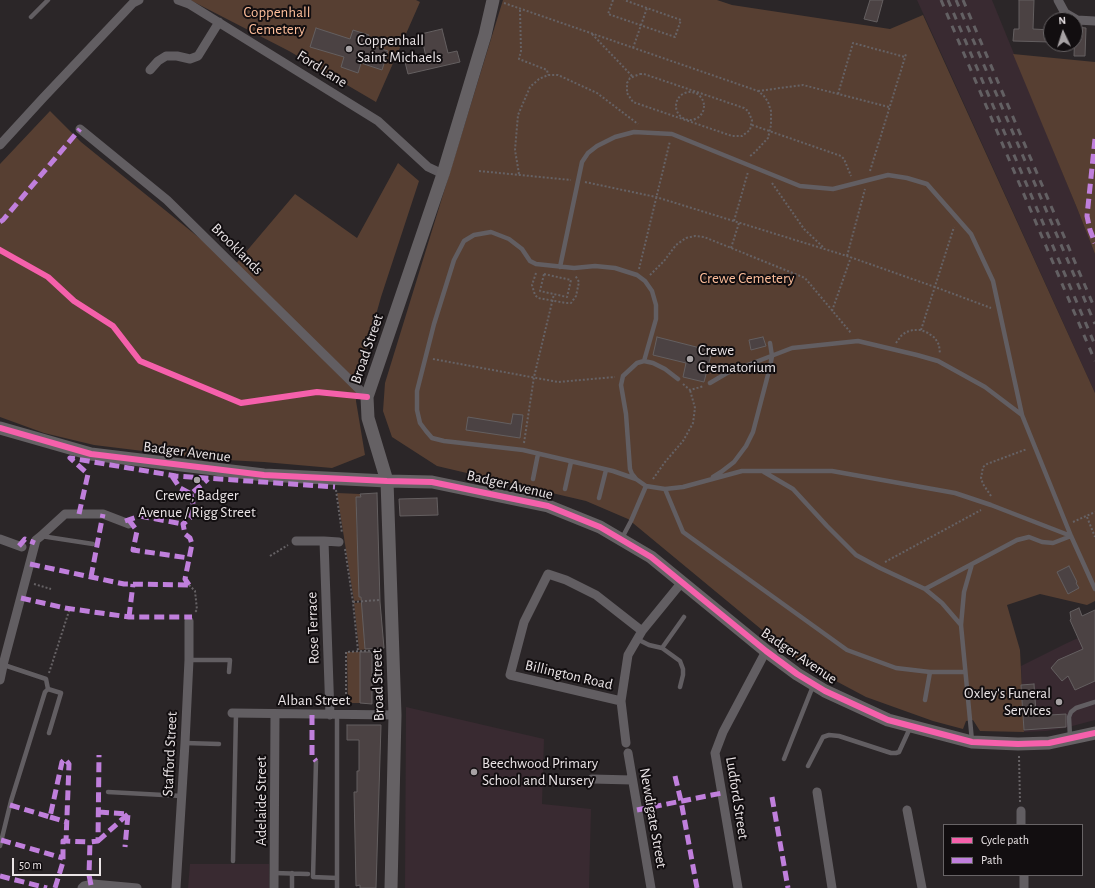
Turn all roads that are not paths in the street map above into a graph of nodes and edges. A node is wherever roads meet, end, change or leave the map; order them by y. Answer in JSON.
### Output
{"nodes":[{"id":1,"x":48,"y":0,"type":"edge"},
{"id":2,"x":139,"y":0,"type":"edge"},
{"id":3,"x":178,"y":0,"type":"edge"},
{"id":4,"x":493,"y":0,"type":"edge"},
{"id":5,"x":1058,"y":0,"type":"edge"},
{"id":6,"x":30,"y":17,"type":"dead end"},
{"id":7,"x":1095,"y":21,"type":"edge"},
{"id":8,"x":219,"y":22,"type":"junction"},
{"id":9,"x":150,"y":70,"type":"dead end"},
{"id":10,"x":80,"y":129,"type":"dead end"},
{"id":11,"x":0,"y":145,"type":"edge"},
{"id":12,"x":443,"y":174,"type":"junction"},
{"id":13,"x":560,"y":267,"type":"junction"},
{"id":14,"x":770,"y":343,"type":"dead end"},
{"id":15,"x":772,"y":356,"type":"junction"},
{"id":16,"x":644,"y":361,"type":"junction"},
{"id":17,"x":678,"y":379,"type":"road end"},
{"id":18,"x":710,"y":383,"type":"road end"},
{"id":19,"x":367,"y":397,"type":"junction"},
{"id":20,"x":1022,"y":415,"type":"junction"},
{"id":21,"x":0,"y":428,"type":"edge"},
{"id":22,"x":538,"y":454,"type":"junction"},
{"id":23,"x":571,"y":462,"type":"junction"},
{"id":24,"x":606,"y":470,"type":"junction"},
{"id":25,"x":763,"y":471,"type":"junction"},
{"id":26,"x":533,"y":479,"type":"dead end"},
{"id":27,"x":636,"y":479,"type":"junction"},
{"id":28,"x":387,"y":481,"type":"junction"},
{"id":29,"x":704,"y":481,"type":"junction"},
{"id":30,"x":647,"y":486,"type":"junction"},
{"id":31,"x":565,"y":489,"type":"dead end"},
{"id":32,"x":665,"y":489,"type":"junction"},
{"id":33,"x":599,"y":498,"type":"dead end"},
{"id":34,"x":129,"y":524,"type":"dead end"},
{"id":35,"x":41,"y":536,"type":"junction"},
{"id":36,"x":1071,"y":536,"type":"junction"},
{"id":37,"x":0,"y":539,"type":"edge"},
{"id":38,"x":621,"y":539,"type":"junction"},
{"id":39,"x":342,"y":540,"type":"road end"},
{"id":40,"x":296,"y":541,"type":"road end"},
{"id":41,"x":324,"y":541,"type":"junction"},
{"id":42,"x":92,"y":544,"type":"dead end"},
{"id":43,"x":22,"y":547,"type":"dead end"},
{"id":44,"x":972,"y":564,"type":"junction"},
{"id":45,"x":682,"y":582,"type":"junction"},
{"id":46,"x":925,"y":589,"type":"junction"},
{"id":47,"x":1095,"y":589,"type":"edge"},
{"id":48,"x":684,"y":617,"type":"dead end"},
{"id":49,"x":189,"y":621,"type":"road end"},
{"id":50,"x":961,"y":625,"type":"junction"},
{"id":51,"x":640,"y":635,"type":"junction"},
{"id":52,"x":662,"y":648,"type":"junction"},
{"id":53,"x":766,"y":651,"type":"junction"},
{"id":54,"x":189,"y":660,"type":"junction"},
{"id":55,"x":3,"y":662,"type":"edge"},
{"id":56,"x":229,"y":672,"type":"dead end"},
{"id":57,"x":930,"y":672,"type":"junction"},
{"id":58,"x":965,"y":672,"type":"junction"},
{"id":59,"x":0,"y":680,"type":"edge"},
{"id":60,"x":814,"y":684,"type":"junction"},
{"id":61,"x":680,"y":687,"type":"dead end"},
{"id":62,"x":48,"y":689,"type":"junction"},
{"id":63,"x":925,"y":700,"type":"dead end"},
{"id":64,"x":621,"y":701,"type":"junction"},
{"id":65,"x":1095,"y":702,"type":"edge"},
{"id":66,"x":234,"y":713,"type":"joint"},
{"id":67,"x":275,"y":714,"type":"junction"},
{"id":68,"x":395,"y":714,"type":"junction"},
{"id":69,"x":338,"y":715,"type":"junction"},
{"id":70,"x":910,"y":726,"type":"junction"},
{"id":71,"x":49,"y":733,"type":"dead end"},
{"id":72,"x":1095,"y":733,"type":"edge"},
{"id":73,"x":1070,"y":738,"type":"junction"},
{"id":74,"x":972,"y":742,"type":"junction"},
{"id":75,"x":185,"y":743,"type":"junction"},
{"id":76,"x":626,"y":743,"type":"dead end"},
{"id":77,"x":220,"y":744,"type":"dead end"},
{"id":78,"x":628,"y":753,"type":"dead end"},
{"id":79,"x":784,"y":759,"type":"dead end"},
{"id":80,"x":316,"y":761,"type":"dead end"},
{"id":81,"x":808,"y":766,"type":"dead end"},
{"id":82,"x":592,"y":779,"type":"dead end"},
{"id":83,"x":632,"y":780,"type":"junction"},
{"id":84,"x":108,"y":792,"type":"dead end"},
{"id":85,"x":817,"y":792,"type":"dead end"},
{"id":86,"x":182,"y":796,"type":"junction"},
{"id":87,"x":907,"y":810,"type":"dead end"},
{"id":88,"x":1020,"y":811,"type":"road end"},
{"id":89,"x":1021,"y":824,"type":"edge"},
{"id":90,"x":0,"y":846,"type":"edge"},
{"id":91,"x":233,"y":861,"type":"dead end"},
{"id":92,"x":274,"y":873,"type":"junction"},
{"id":93,"x":292,"y":873,"type":"junction"},
{"id":94,"x":308,"y":874,"type":"dead end"},
{"id":95,"x":1024,"y":876,"type":"edge"},
{"id":96,"x":337,"y":878,"type":"junction"},
{"id":97,"x":82,"y":888,"type":"edge"},
{"id":98,"x":137,"y":888,"type":"edge"},
{"id":99,"x":176,"y":888,"type":"edge"},
{"id":100,"x":274,"y":888,"type":"edge"},
{"id":101,"x":292,"y":888,"type":"edge"},
{"id":102,"x":337,"y":888,"type":"edge"},
{"id":103,"x":391,"y":888,"type":"edge"},
{"id":104,"x":651,"y":888,"type":"edge"},
{"id":105,"x":738,"y":888,"type":"edge"},
{"id":106,"x":832,"y":888,"type":"edge"},
{"id":107,"x":922,"y":888,"type":"edge"},
{"id":108,"x":1024,"y":888,"type":"edge"}],
"edges":[{"from":1,"to":6,"type":"lane"},
{"from":2,"to":11,"type":"street"},
{"from":3,"to":8,"type":"street","name":"Ford Lane"},
{"from":4,"to":12,"type":"street","name":"Broad Street"},
{"from":5,"to":7,"type":"street"},
{"from":8,"to":9,"type":"street"},
{"from":8,"to":12,"type":"street","name":"Ford Lane"},
{"from":10,"to":19,"type":"street","name":"Brooklands"},
{"from":12,"to":19,"type":"street","name":"Broad Street"},
{"from":13,"to":16,"type":"lane"},
{"from":13,"to":20,"type":"lane"},
{"from":13,"to":22,"type":"lane"},
{"from":14,"to":15,"type":"lane"},
{"from":15,"to":18,"type":"lane"},
{"from":15,"to":20,"type":"lane"},
{"from":15,"to":29,"type":"lane"},
{"from":16,"to":17,"type":"lane"},
{"from":16,"to":27,"type":"lane"},
{"from":19,"to":28,"type":"street","name":"Broad Street"},
{"from":20,"to":36,"type":"lane"},
{"from":21,"to":28,"type":"street","name":"Badger Avenue"},
{"from":22,"to":23,"type":"lane"},
{"from":22,"to":26,"type":"lane"},
{"from":23,"to":24,"type":"lane"},
{"from":23,"to":31,"type":"lane"},
{"from":24,"to":27,"type":"lane"},
{"from":24,"to":33,"type":"lane"},
{"from":25,"to":29,"type":"lane"},
{"from":25,"to":36,"type":"lane"},
{"from":25,"to":46,"type":"lane"},
{"from":27,"to":30,"type":"lane"},
{"from":28,"to":38,"type":"street","name":"Badger Avenue"},
{"from":28,"to":68,"type":"street","name":"Broad Street"},
{"from":29,"to":32,"type":"lane"},
{"from":30,"to":32,"type":"lane"},
{"from":30,"to":38,"type":"lane"},
{"from":32,"to":57,"type":"lane"},
{"from":34,"to":35,"type":"street"},
{"from":35,"to":42,"type":"lane"},
{"from":35,"to":55,"type":"street"},
{"from":36,"to":44,"type":"lane"},
{"from":36,"to":47,"type":"lane"},
{"from":37,"to":43,"type":"street"},
{"from":38,"to":45,"type":"street","name":"Badger Avenue"},
{"from":39,"to":41,"type":"street"},
{"from":40,"to":41,"type":"street"},
{"from":41,"to":69,"type":"street","name":"Rose Terrace"},
{"from":44,"to":46,"type":"lane"},
{"from":44,"to":50,"type":"lane"},
{"from":45,"to":51,"type":"street"},
{"from":45,"to":53,"type":"street","name":"Badger Avenue"},
{"from":46,"to":50,"type":"lane"},
{"from":48,"to":52,"type":"lane"},
{"from":49,"to":54,"type":"street","name":"Stafford Street"},
{"from":50,"to":58,"type":"lane"},
{"from":51,"to":52,"type":"lane"},
{"from":51,"to":64,"type":"street"},
{"from":51,"to":64,"type":"street","name":"Billington Road"},
{"from":52,"to":61,"type":"lane"},
{"from":53,"to":60,"type":"street","name":"Badger Avenue"},
{"from":53,"to":105,"type":"street","name":"Ludford Street"},
{"from":54,"to":56,"type":"lane"},
{"from":54,"to":75,"type":"street","name":"Stafford Street"},
{"from":55,"to":59,"type":"street"},
{"from":55,"to":62,"type":"lane"},
{"from":57,"to":58,"type":"lane"},
{"from":57,"to":63,"type":"lane"},
{"from":58,"to":74,"type":"lane"},
{"from":60,"to":70,"type":"street","name":"Badger Avenue"},
{"from":60,"to":79,"type":"lane"},
{"from":62,"to":71,"type":"lane"},
{"from":62,"to":90,"type":"lane"},
{"from":64,"to":76,"type":"street"},
{"from":65,"to":73,"type":"lane"},
{"from":66,"to":67,"type":"street","name":"Alban Street"},
{"from":66,"to":91,"type":"lane"},
{"from":67,"to":69,"type":"street","name":"Alban Street"},
{"from":67,"to":92,"type":"street","name":"Adelaide Street"},
{"from":68,"to":69,"type":"street","name":"Alban Street"},
{"from":68,"to":103,"type":"street","name":"Broad Street"},
{"from":69,"to":96,"type":"lane"},
{"from":70,"to":74,"type":"street","name":"Badger Avenue"},
{"from":70,"to":81,"type":"lane"},
{"from":72,"to":73,"type":"street","name":"Badger Avenue"},
{"from":73,"to":74,"type":"street","name":"Badger Avenue"},
{"from":75,"to":77,"type":"lane"},
{"from":75,"to":86,"type":"street","name":"Stafford Street"},
{"from":78,"to":83,"type":"street","name":"Newdigate Street"},
{"from":80,"to":96,"type":"lane"},
{"from":82,"to":83,"type":"street"},
{"from":83,"to":104,"type":"street","name":"Newdigate Street"},
{"from":84,"to":86,"type":"lane"},
{"from":85,"to":106,"type":"street"},
{"from":86,"to":99,"type":"street","name":"Stafford Street"},
{"from":87,"to":107,"type":"street"},
{"from":88,"to":89,"type":"street"},
{"from":92,"to":93,"type":"lane"},
{"from":92,"to":100,"type":"street","name":"Adelaide Street"},
{"from":93,"to":94,"type":"lane"},
{"from":93,"to":101,"type":"lane"},
{"from":95,"to":108,"type":"street"},
{"from":96,"to":102,"type":"lane"},
{"from":97,"to":98,"type":"street"}]}
